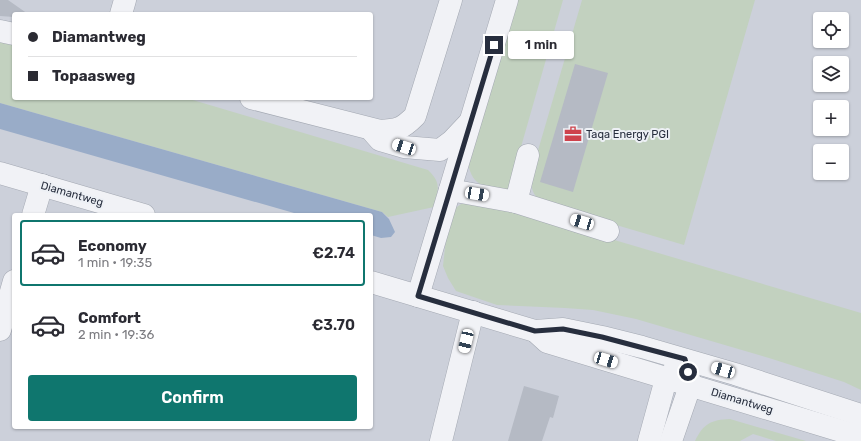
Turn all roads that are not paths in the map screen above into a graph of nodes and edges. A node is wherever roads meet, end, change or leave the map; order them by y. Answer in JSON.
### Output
{"nodes":[{"id":1,"x":125,"y":0,"type":"edge"},
{"id":2,"x":451,"y":0,"type":"edge"},
{"id":3,"x":507,"y":0,"type":"edge"},
{"id":4,"x":122,"y":12,"type":"edge"},
{"id":5,"x":0,"y":31,"type":"edge"},
{"id":6,"x":12,"y":34,"type":"edge"},
{"id":7,"x":266,"y":100,"type":"edge"},
{"id":8,"x":302,"y":105,"type":"edge"},
{"id":9,"x":471,"y":121,"type":"junction"},
{"id":10,"x":369,"y":128,"type":"junction"},
{"id":11,"x":528,"y":155,"type":"dead end"},
{"id":12,"x":0,"y":173,"type":"edge"},
{"id":13,"x":42,"y":185,"type":"junction"},
{"id":14,"x":450,"y":190,"type":"junction"},
{"id":15,"x":516,"y":202,"type":"junction"},
{"id":16,"x":34,"y":213,"type":"edge"},
{"id":17,"x":137,"y":213,"type":"edge"},
{"id":18,"x":608,"y":231,"type":"dead end"},
{"id":19,"x":373,"y":283,"type":"edge"},
{"id":20,"x":12,"y":288,"type":"edge"},
{"id":21,"x":418,"y":296,"type":"junction"},
{"id":22,"x":472,"y":312,"type":"junction"},
{"id":23,"x":0,"y":330,"type":"edge"},
{"id":24,"x":535,"y":331,"type":"junction"},
{"id":25,"x":685,"y":359,"type":"junction"},
{"id":26,"x":666,"y":379,"type":"junction"},
{"id":27,"x":690,"y":386,"type":"junction"},
{"id":28,"x":861,"y":415,"type":"edge"},
{"id":29,"x":861,"y":437,"type":"edge"},
{"id":30,"x":442,"y":441,"type":"edge"},
{"id":31,"x":649,"y":441,"type":"edge"},
{"id":32,"x":671,"y":441,"type":"edge"}],
"edges":[{"from":1,"to":4,"type":"street"},
{"from":2,"to":10,"type":"street"},
{"from":3,"to":9,"type":"street"},
{"from":5,"to":6,"type":"street"},
{"from":7,"to":8,"type":"street"},
{"from":8,"to":10,"type":"street"},
{"from":9,"to":10,"type":"street"},
{"from":9,"to":14,"type":"street"},
{"from":11,"to":15,"type":"street"},
{"from":12,"to":13,"type":"street","name":"Diamantweg"},
{"from":13,"to":16,"type":"street"},
{"from":13,"to":17,"type":"street","name":"Diamantweg"},
{"from":14,"to":15,"type":"street"},
{"from":14,"to":21,"type":"street"},
{"from":15,"to":18,"type":"street"},
{"from":19,"to":21,"type":"street","name":"Diamantweg"},
{"from":20,"to":23,"type":"street"},
{"from":21,"to":22,"type":"street","name":"Diamantweg"},
{"from":22,"to":24,"type":"street","name":"Diamantweg"},
{"from":22,"to":30,"type":"street"},
{"from":24,"to":25,"type":"street","name":"Diamantweg"},
{"from":24,"to":26,"type":"street","name":"Diamantweg"},
{"from":25,"to":26,"type":"street"},
{"from":25,"to":27,"type":"street"},
{"from":25,"to":28,"type":"street","name":"Diamantweg"},
{"from":26,"to":27,"type":"street","name":"Diamantweg"},
{"from":26,"to":31,"type":"street"},
{"from":27,"to":29,"type":"street","name":"Diamantweg"},
{"from":27,"to":32,"type":"street"}]}
